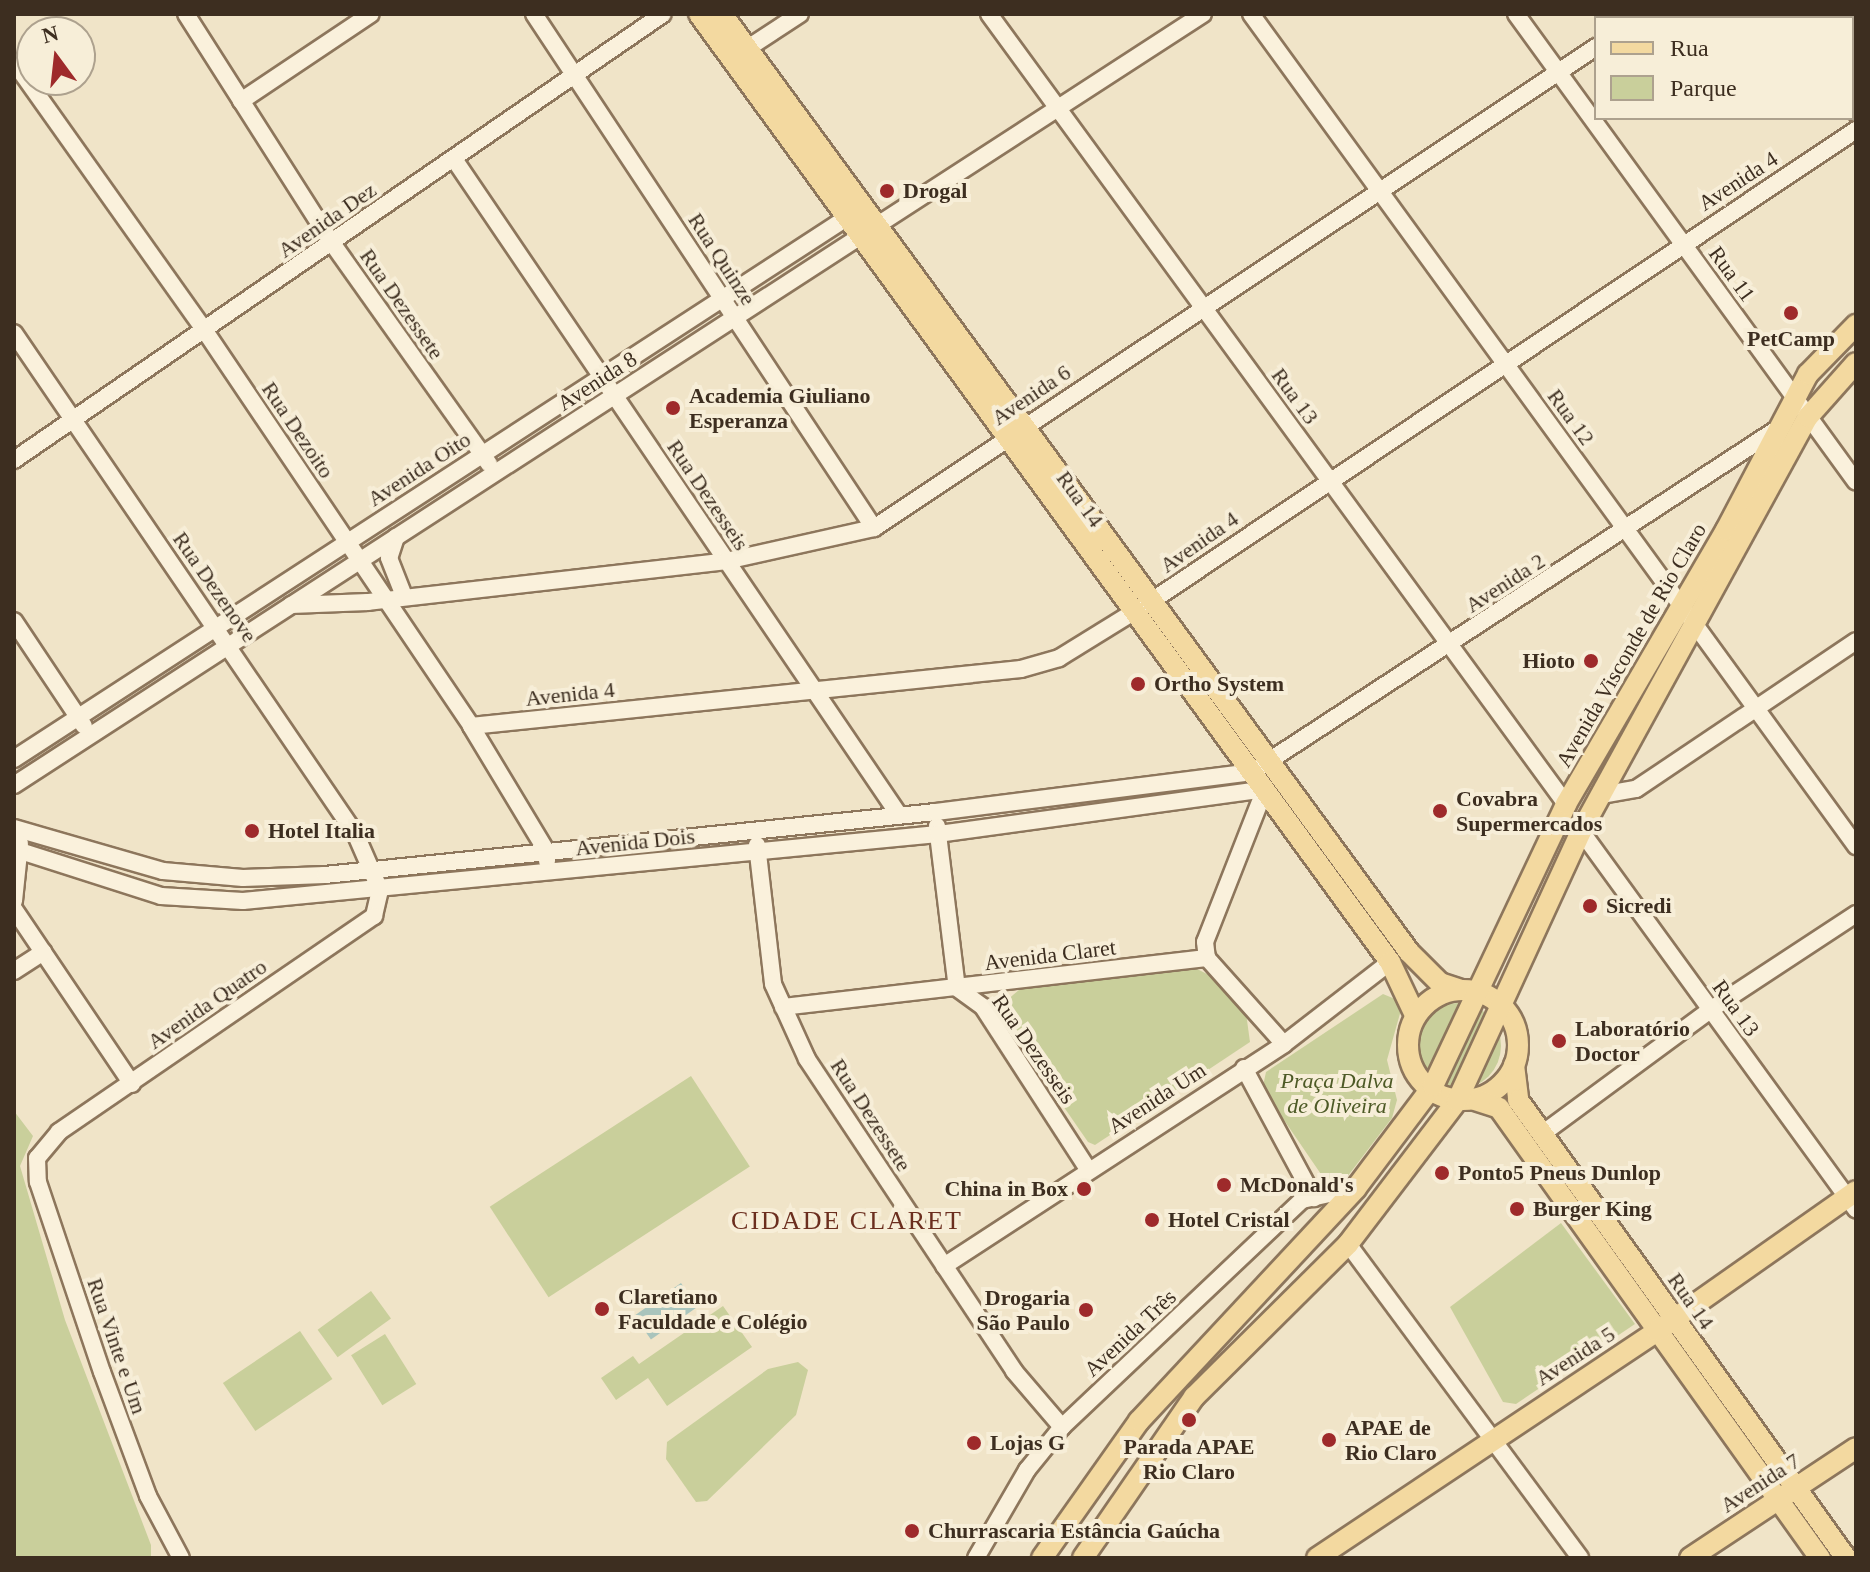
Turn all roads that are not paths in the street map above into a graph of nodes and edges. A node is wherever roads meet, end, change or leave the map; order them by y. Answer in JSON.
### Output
{"nodes":[{"id":1,"x":186,"y":14,"type":"edge"},
{"id":2,"x":371,"y":14,"type":"edge"},
{"id":3,"x":534,"y":14,"type":"edge"},
{"id":4,"x":663,"y":14,"type":"edge"},
{"id":5,"x":699,"y":14,"type":"edge"},
{"id":6,"x":722,"y":14,"type":"edge"},
{"id":7,"x":800,"y":14,"type":"edge"},
{"id":8,"x":989,"y":14,"type":"edge"},
{"id":9,"x":1203,"y":14,"type":"edge"},
{"id":10,"x":1251,"y":14,"type":"edge"},
{"id":11,"x":1516,"y":14,"type":"edge"},
{"id":12,"x":748,"y":48,"type":"junction"},
{"id":13,"x":1594,"y":48,"type":"edge"},
{"id":14,"x":14,"y":62,"type":"edge"},
{"id":15,"x":1558,"y":73,"type":"junction"},
{"id":16,"x":577,"y":74,"type":"junction"},
{"id":17,"x":241,"y":101,"type":"junction"},
{"id":18,"x":1057,"y":108,"type":"junction"},
{"id":19,"x":1856,"y":130,"type":"edge"},
{"id":20,"x":454,"y":159,"type":"junction"},
{"id":21,"x":1379,"y":189,"type":"junction"},
{"id":22,"x":848,"y":217,"type":"junction"},
{"id":23,"x":879,"y":224,"type":"junction"},
{"id":24,"x":861,"y":236,"type":"junction"},
{"id":25,"x":332,"y":243,"type":"junction"},
{"id":26,"x":1682,"y":243,"type":"junction"},
{"id":27,"x":721,"y":299,"type":"junction"},
{"id":28,"x":1202,"y":307,"type":"junction"},
{"id":29,"x":735,"y":319,"type":"junction"},
{"id":30,"x":1856,"y":325,"type":"edge"},
{"id":31,"x":205,"y":331,"type":"junction"},
{"id":32,"x":14,"y":333,"type":"edge"},
{"id":33,"x":1856,"y":363,"type":"edge"},
{"id":34,"x":1506,"y":364,"type":"junction"},
{"id":35,"x":1856,"y":372,"type":"edge"},
{"id":36,"x":601,"y":378,"type":"junction"},
{"id":37,"x":1825,"y":392,"type":"junction"},
{"id":38,"x":614,"y":396,"type":"junction"},
{"id":39,"x":1795,"y":398,"type":"junction"},
{"id":40,"x":1808,"y":417,"type":"junction"},
{"id":41,"x":74,"y":419,"type":"junction"},
{"id":42,"x":1025,"y":426,"type":"junction"},
{"id":43,"x":1780,"y":427,"type":"junction"},
{"id":44,"x":1006,"y":438,"type":"junction"},
{"id":45,"x":481,"y":455,"type":"junction"},
{"id":46,"x":14,"y":460,"type":"edge"},
{"id":47,"x":496,"y":473,"type":"junction"},
{"id":48,"x":1328,"y":480,"type":"junction"},
{"id":49,"x":1856,"y":482,"type":"edge"},
{"id":50,"x":874,"y":528,"type":"junction"},
{"id":51,"x":1625,"y":529,"type":"junction"},
{"id":52,"x":396,"y":537,"type":"junction"},
{"id":53,"x":347,"y":542,"type":"junction"},
{"id":54,"x":359,"y":561,"type":"junction"},
{"id":55,"x":726,"y":561,"type":"junction"},
{"id":56,"x":412,"y":595,"type":"junction"},
{"id":57,"x":385,"y":599,"type":"junction"},
{"id":58,"x":1153,"y":600,"type":"junction"},
{"id":59,"x":291,"y":605,"type":"junction"},
{"id":60,"x":1682,"y":606,"type":"junction"},
{"id":61,"x":1134,"y":613,"type":"junction"},
{"id":62,"x":14,"y":621,"type":"edge"},
{"id":63,"x":1696,"y":626,"type":"junction"},
{"id":64,"x":404,"y":627,"type":"junction"},
{"id":65,"x":216,"y":628,"type":"junction"},
{"id":66,"x":1856,"y":641,"type":"edge"},
{"id":67,"x":229,"y":645,"type":"junction"},
{"id":68,"x":1450,"y":645,"type":"junction"},
{"id":69,"x":817,"y":690,"type":"junction"},
{"id":70,"x":1756,"y":709,"type":"junction"},
{"id":71,"x":78,"y":717,"type":"junction"},
{"id":72,"x":471,"y":726,"type":"junction"},
{"id":73,"x":90,"y":736,"type":"junction"},
{"id":74,"x":14,"y":759,"type":"edge"},
{"id":75,"x":1270,"y":761,"type":"junction"},
{"id":76,"x":1252,"y":772,"type":"junction"},
{"id":77,"x":14,"y":785,"type":"edge"},
{"id":78,"x":1265,"y":789,"type":"junction"},
{"id":79,"x":1601,"y":795,"type":"junction"},
{"id":80,"x":1566,"y":804,"type":"junction"},
{"id":81,"x":936,"y":812,"type":"junction"},
{"id":82,"x":899,"y":815,"type":"junction"},
{"id":83,"x":17,"y":829,"type":"edge"},
{"id":84,"x":755,"y":831,"type":"junction"},
{"id":85,"x":1581,"y":831,"type":"junction"},
{"id":86,"x":938,"y":834,"type":"junction"},
{"id":87,"x":1856,"y":846,"type":"edge"},
{"id":88,"x":571,"y":850,"type":"junction"},
{"id":89,"x":17,"y":851,"type":"edge"},
{"id":90,"x":547,"y":852,"type":"junction"},
{"id":91,"x":758,"y":852,"type":"junction"},
{"id":92,"x":372,"y":870,"type":"junction"},
{"id":93,"x":573,"y":870,"type":"junction"},
{"id":94,"x":545,"y":874,"type":"junction"},
{"id":95,"x":380,"y":890,"type":"junction"},
{"id":96,"x":14,"y":901,"type":"edge"},
{"id":97,"x":14,"y":909,"type":"edge"},
{"id":98,"x":1856,"y":914,"type":"edge"},
{"id":99,"x":43,"y":952,"type":"junction"},
{"id":100,"x":1207,"y":958,"type":"junction"},
{"id":101,"x":1390,"y":962,"type":"junction"},
{"id":102,"x":14,"y":971,"type":"edge"},
{"id":103,"x":957,"y":988,"type":"junction"},
{"id":104,"x":1469,"y":990,"type":"junction"},
{"id":105,"x":1501,"y":1004,"type":"junction"},
{"id":106,"x":783,"y":1007,"type":"junction"},
{"id":107,"x":1710,"y":1010,"type":"junction"},
{"id":108,"x":1415,"y":1015,"type":"junction"},
{"id":109,"x":1284,"y":1044,"type":"junction"},
{"id":110,"x":1514,"y":1065,"type":"junction"},
{"id":111,"x":1244,"y":1068,"type":"junction"},
{"id":112,"x":132,"y":1084,"type":"junction"},
{"id":113,"x":1430,"y":1091,"type":"junction"},
{"id":114,"x":1466,"y":1100,"type":"junction"},
{"id":115,"x":1542,"y":1134,"type":"junction"},
{"id":116,"x":45,"y":1144,"type":"joint"},
{"id":117,"x":1088,"y":1169,"type":"junction"},
{"id":118,"x":1356,"y":1188,"type":"junction"},
{"id":119,"x":1314,"y":1198,"type":"junction"},
{"id":120,"x":1853,"y":1199,"type":"edge"},
{"id":121,"x":1348,"y":1244,"type":"junction"},
{"id":122,"x":944,"y":1266,"type":"junction"},
{"id":123,"x":1666,"y":1325,"type":"junction"},
{"id":124,"x":1062,"y":1427,"type":"junction"},
{"id":125,"x":1495,"y":1437,"type":"junction"},
{"id":126,"x":1856,"y":1448,"type":"edge"},
{"id":127,"x":1786,"y":1495,"type":"junction"},
{"id":128,"x":1069,"y":1520,"type":"junction"},
{"id":129,"x":1320,"y":1557,"type":"edge"},
{"id":130,"x":181,"y":1558,"type":"edge"},
{"id":131,"x":976,"y":1558,"type":"edge"},
{"id":132,"x":1030,"y":1558,"type":"edge"},
{"id":133,"x":1042,"y":1558,"type":"edge"},
{"id":134,"x":1083,"y":1558,"type":"edge"},
{"id":135,"x":1580,"y":1558,"type":"edge"},
{"id":136,"x":1690,"y":1558,"type":"edge"},
{"id":137,"x":1820,"y":1558,"type":"edge"},
{"id":138,"x":1846,"y":1558,"type":"edge"}],
"edges":[{"from":1,"to":17,"type":"street","name":"Rua Dezessete"},
{"from":2,"to":17,"type":"street"},
{"from":3,"to":16,"type":"street","name":"Rua Quinze"},
{"from":4,"to":16,"type":"street","name":"Avenida Dez"},
{"from":5,"to":22,"type":"main road","name":"Rua 14"},
{"from":6,"to":12,"type":"main road","name":"Rua 14"},
{"from":7,"to":12,"type":"street"},
{"from":8,"to":18,"type":"street","name":"Rua 13"},
{"from":9,"to":18,"type":"street","name":"Avenida 8"},
{"from":10,"to":21,"type":"street","name":"Rua 12"},
{"from":11,"to":15,"type":"street","name":"Rua 11"},
{"from":12,"to":23,"type":"main road","name":"Rua 14"},
{"from":13,"to":15,"type":"street","name":"Avenida 6"},
{"from":14,"to":31,"type":"street","name":"Rua Dezoito"},
{"from":15,"to":21,"type":"street","name":"Avenida 6"},
{"from":15,"to":26,"type":"street","name":"Rua 11"},
{"from":16,"to":20,"type":"street","name":"Avenida Dez"},
{"from":16,"to":27,"type":"street","name":"Rua Quinze"},
{"from":17,"to":25,"type":"street","name":"Rua Dezessete"},
{"from":18,"to":23,"type":"street","name":"Avenida 8"},
{"from":18,"to":28,"type":"street","name":"Rua 13"},
{"from":19,"to":26,"type":"street","name":"Avenida 4"},
{"from":20,"to":25,"type":"street","name":"Avenida Dez"},
{"from":20,"to":36,"type":"street","name":"Rua Dezesseis"},
{"from":21,"to":28,"type":"street","name":"Avenida 6"},
{"from":21,"to":34,"type":"street","name":"Rua 12"},
{"from":22,"to":24,"type":"main road","name":"Rua 14"},
{"from":22,"to":27,"type":"street","name":"Avenida Oito"},
{"from":23,"to":24,"type":"street","name":"Avenida 8"},
{"from":23,"to":42,"type":"main road","name":"Rua 14"},
{"from":24,"to":29,"type":"street","name":"Avenida 8"},
{"from":24,"to":44,"type":"main road","name":"Rua 14"},
{"from":25,"to":31,"type":"street","name":"Avenida Dez"},
{"from":25,"to":45,"type":"street","name":"Rua Dezessete"},
{"from":26,"to":34,"type":"street","name":"Avenida 4"},
{"from":26,"to":39,"type":"street","name":"Rua 11"},
{"from":27,"to":29,"type":"street","name":"Rua Quinze"},
{"from":27,"to":36,"type":"street","name":"Avenida Oito"},
{"from":28,"to":42,"type":"street","name":"Avenida 6"},
{"from":28,"to":48,"type":"street","name":"Rua 13"},
{"from":29,"to":38,"type":"street","name":"Avenida 8"},
{"from":29,"to":50,"type":"street","name":"Rua Quinze"},
{"from":30,"to":39,"type":"main road","name":"Avenida Visconde de Rio Claro"},
{"from":31,"to":41,"type":"street","name":"Avenida Dez"},
{"from":31,"to":53,"type":"street","name":"Rua Dezoito"},
{"from":32,"to":41,"type":"street","name":"Rua Dezenove"},
{"from":33,"to":37,"type":"main road","name":"Avenida Visconde de Rio Claro"},
{"from":34,"to":48,"type":"street","name":"Avenida 4"},
{"from":34,"to":51,"type":"street","name":"Rua 12"},
{"from":35,"to":37,"type":"street"},
{"from":36,"to":38,"type":"street","name":"Rua Dezesseis"},
{"from":36,"to":45,"type":"street","name":"Avenida Oito"},
{"from":37,"to":40,"type":"main road","name":"Avenida Visconde de Rio Claro"},
{"from":38,"to":47,"type":"street","name":"Avenida 8"},
{"from":38,"to":55,"type":"street","name":"Rua Dezesseis"},
{"from":39,"to":40,"type":"street","name":"Rua 11"},
{"from":39,"to":43,"type":"main road","name":"Avenida Visconde de Rio Claro"},
{"from":40,"to":49,"type":"street","name":"Rua 11"},
{"from":40,"to":63,"type":"main road","name":"Avenida Visconde de Rio Claro"},
{"from":41,"to":46,"type":"street","name":"Avenida Dez"},
{"from":41,"to":65,"type":"street","name":"Rua Dezenove"},
{"from":42,"to":44,"type":"street","name":"Avenida 6"},
{"from":42,"to":58,"type":"main road","name":"Rua 14"},
{"from":43,"to":51,"type":"street","name":"Avenida 2"},
{"from":43,"to":60,"type":"main road","name":"Avenida Visconde de Rio Claro"},
{"from":44,"to":50,"type":"street","name":"Avenida 6"},
{"from":44,"to":61,"type":"main road","name":"Rua 14"},
{"from":45,"to":47,"type":"street","name":"Rua Dezessete"},
{"from":45,"to":53,"type":"street","name":"Avenida Oito"},
{"from":47,"to":52,"type":"street","name":"Avenida 8"},
{"from":48,"to":58,"type":"street","name":"Avenida 4"},
{"from":48,"to":68,"type":"street","name":"Rua 13"},
{"from":50,"to":55,"type":"street","name":"Avenida 6"},
{"from":51,"to":60,"type":"street","name":"Rua 12"},
{"from":51,"to":68,"type":"street","name":"Avenida 2"},
{"from":52,"to":54,"type":"street","name":"Avenida 8"},
{"from":52,"to":56,"type":"street"},
{"from":53,"to":54,"type":"street","name":"Rua Dezoito"},
{"from":53,"to":65,"type":"street","name":"Avenida Oito"},
{"from":54,"to":57,"type":"street","name":"Rua Dezoito"},
{"from":54,"to":59,"type":"street","name":"Avenida 8"},
{"from":55,"to":56,"type":"street","name":"Avenida 6"},
{"from":55,"to":69,"type":"street","name":"Rua Dezesseis"},
{"from":56,"to":57,"type":"street","name":"Avenida 6"},
{"from":56,"to":64,"type":"street"},
{"from":57,"to":59,"type":"street","name":"Avenida 6"},
{"from":57,"to":64,"type":"street","name":"Rua Dezoito"},
{"from":58,"to":61,"type":"street","name":"Avenida 4"},
{"from":58,"to":75,"type":"main road","name":"Rua 14"},
{"from":59,"to":67,"type":"street","name":"Avenida 8"},
{"from":60,"to":63,"type":"street","name":"Rua 12"},
{"from":60,"to":80,"type":"main road","name":"Avenida Visconde de Rio Claro"},
{"from":61,"to":69,"type":"street","name":"Avenida 4"},
{"from":61,"to":76,"type":"main road","name":"Rua 14"},
{"from":62,"to":71,"type":"street"},
{"from":63,"to":70,"type":"street","name":"Rua 12"},
{"from":63,"to":79,"type":"main road","name":"Avenida Visconde de Rio Claro"},
{"from":64,"to":72,"type":"street","name":"Rua Dezoito"},
{"from":65,"to":67,"type":"street","name":"Rua Dezenove"},
{"from":65,"to":71,"type":"street","name":"Avenida Oito"},
{"from":66,"to":70,"type":"street"},
{"from":67,"to":73,"type":"street","name":"Avenida 8"},
{"from":67,"to":92,"type":"street","name":"Rua Dezenove"},
{"from":68,"to":75,"type":"street","name":"Avenida 2"},
{"from":68,"to":80,"type":"street","name":"Rua 13"},
{"from":69,"to":72,"type":"street","name":"Avenida 4"},
{"from":69,"to":82,"type":"street","name":"Rua Dezesseis"},
{"from":70,"to":79,"type":"street"},
{"from":70,"to":87,"type":"street","name":"Rua 12"},
{"from":71,"to":73,"type":"street"},
{"from":71,"to":74,"type":"street","name":"Avenida Oito"},
{"from":72,"to":90,"type":"street","name":"Rua Dezoito"},
{"from":73,"to":77,"type":"street","name":"Avenida 8"},
{"from":75,"to":76,"type":"street","name":"Avenida 2"},
{"from":75,"to":104,"type":"main road","name":"Rua 14"},
{"from":76,"to":78,"type":"main road","name":"Rua 14"},
{"from":76,"to":81,"type":"street","name":"Avenida Dois"},
{"from":78,"to":86,"type":"street","name":"Avenida Dois"},
{"from":78,"to":100,"type":"street"},
{"from":78,"to":101,"type":"main road","name":"Rua 14"},
{"from":79,"to":85,"type":"main road","name":"Avenida Visconde de Rio Claro"},
{"from":80,"to":104,"type":"main road","name":"Avenida Visconde de Rio Claro"},
{"from":81,"to":82,"type":"street","name":"Avenida Dois"},
{"from":81,"to":86,"type":"street"},
{"from":82,"to":84,"type":"street","name":"Avenida Dois"},
{"from":83,"to":89,"type":"street"},
{"from":83,"to":92,"type":"street","name":"Avenida Dois"},
{"from":84,"to":88,"type":"street","name":"Avenida Dois"},
{"from":84,"to":91,"type":"street","name":"Rua Dezessete"},
{"from":85,"to":105,"type":"main road","name":"Avenida Visconde de Rio Claro"},
{"from":85,"to":107,"type":"street","name":"Rua 13"},
{"from":86,"to":91,"type":"street","name":"Avenida Dois"},
{"from":86,"to":103,"type":"street"},
{"from":88,"to":90,"type":"street","name":"Avenida Dois"},
{"from":88,"to":93,"type":"street"},
{"from":89,"to":95,"type":"street","name":"Avenida Dois"},
{"from":89,"to":96,"type":"street"},
{"from":90,"to":92,"type":"street","name":"Avenida Dois"},
{"from":90,"to":94,"type":"street"},
{"from":91,"to":93,"type":"street","name":"Avenida Dois"},
{"from":91,"to":106,"type":"street","name":"Rua Dezessete"},
{"from":92,"to":95,"type":"street","name":"Rua Dezenove"},
{"from":93,"to":94,"type":"street","name":"Avenida Dois"},
{"from":94,"to":95,"type":"street","name":"Avenida Dois"},
{"from":95,"to":112,"type":"street","name":"Avenida Quatro"},
{"from":97,"to":99,"type":"street"},
{"from":98,"to":107,"type":"street"},
{"from":99,"to":102,"type":"street"},
{"from":99,"to":112,"type":"street"},
{"from":100,"to":103,"type":"street","name":"Avenida Claret"},
{"from":100,"to":109,"type":"street"},
{"from":101,"to":108,"type":"main road","name":"Rua 14"},
{"from":101,"to":109,"type":"street","name":"Avenida Um"},
{"from":103,"to":106,"type":"street","name":"Avenida Claret"},
{"from":103,"to":117,"type":"street","name":"Rua Dezesseis"},
{"from":104,"to":105,"type":"main road","name":"Rua 14"},
{"from":104,"to":108,"type":"main road"},
{"from":104,"to":113,"type":"main road","name":"Avenida Visconde de Rio Claro"},
{"from":105,"to":110,"type":"main road","name":"Rua 14"},
{"from":105,"to":114,"type":"main road","name":"Avenida Visconde de Rio Claro"},
{"from":106,"to":122,"type":"street","name":"Rua Dezessete"},
{"from":107,"to":115,"type":"street"},
{"from":107,"to":120,"type":"street","name":"Rua 13"},
{"from":108,"to":113,"type":"main road"},
{"from":109,"to":111,"type":"street","name":"Avenida Um"},
{"from":110,"to":114,"type":"main road"},
{"from":110,"to":115,"type":"main road","name":"Rua 14"},
{"from":111,"to":117,"type":"street","name":"Avenida Um"},
{"from":111,"to":119,"type":"street"},
{"from":112,"to":116,"type":"street","name":"Avenida Quatro"},
{"from":113,"to":114,"type":"main road","name":"Rua 14"},
{"from":113,"to":118,"type":"main road","name":"Avenida Visconde de Rio Claro"},
{"from":114,"to":121,"type":"main road"},
{"from":114,"to":123,"type":"main road","name":"Rua 14"},
{"from":115,"to":123,"type":"main road","name":"Rua 14"},
{"from":116,"to":130,"type":"street","name":"Rua Vinte e Um"},
{"from":117,"to":122,"type":"street","name":"Avenida Um"},
{"from":118,"to":119,"type":"street","name":"Avenida Três"},
{"from":118,"to":128,"type":"main road","name":"Avenida Visconde de Rio Claro"},
{"from":119,"to":124,"type":"street","name":"Avenida Três"},
{"from":120,"to":123,"type":"main road","name":"Avenida 5"},
{"from":121,"to":125,"type":"street"},
{"from":121,"to":134,"type":"main road"},
{"from":122,"to":124,"type":"street","name":"Rua Dezessete"},
{"from":123,"to":125,"type":"main road","name":"Avenida 5"},
{"from":123,"to":127,"type":"main road","name":"Rua 14"},
{"from":124,"to":131,"type":"street","name":"Avenida Três"},
{"from":125,"to":129,"type":"main road","name":"Avenida 5"},
{"from":125,"to":135,"type":"street"},
{"from":126,"to":127,"type":"main road","name":"Avenida 7"},
{"from":127,"to":136,"type":"main road","name":"Avenida 7"},
{"from":127,"to":137,"type":"main road","name":"Rua 14"},
{"from":127,"to":138,"type":"main road","name":"Rua 14"},
{"from":128,"to":132,"type":"street"},
{"from":128,"to":133,"type":"main road","name":"Avenida Visconde de Rio Claro"}]}
